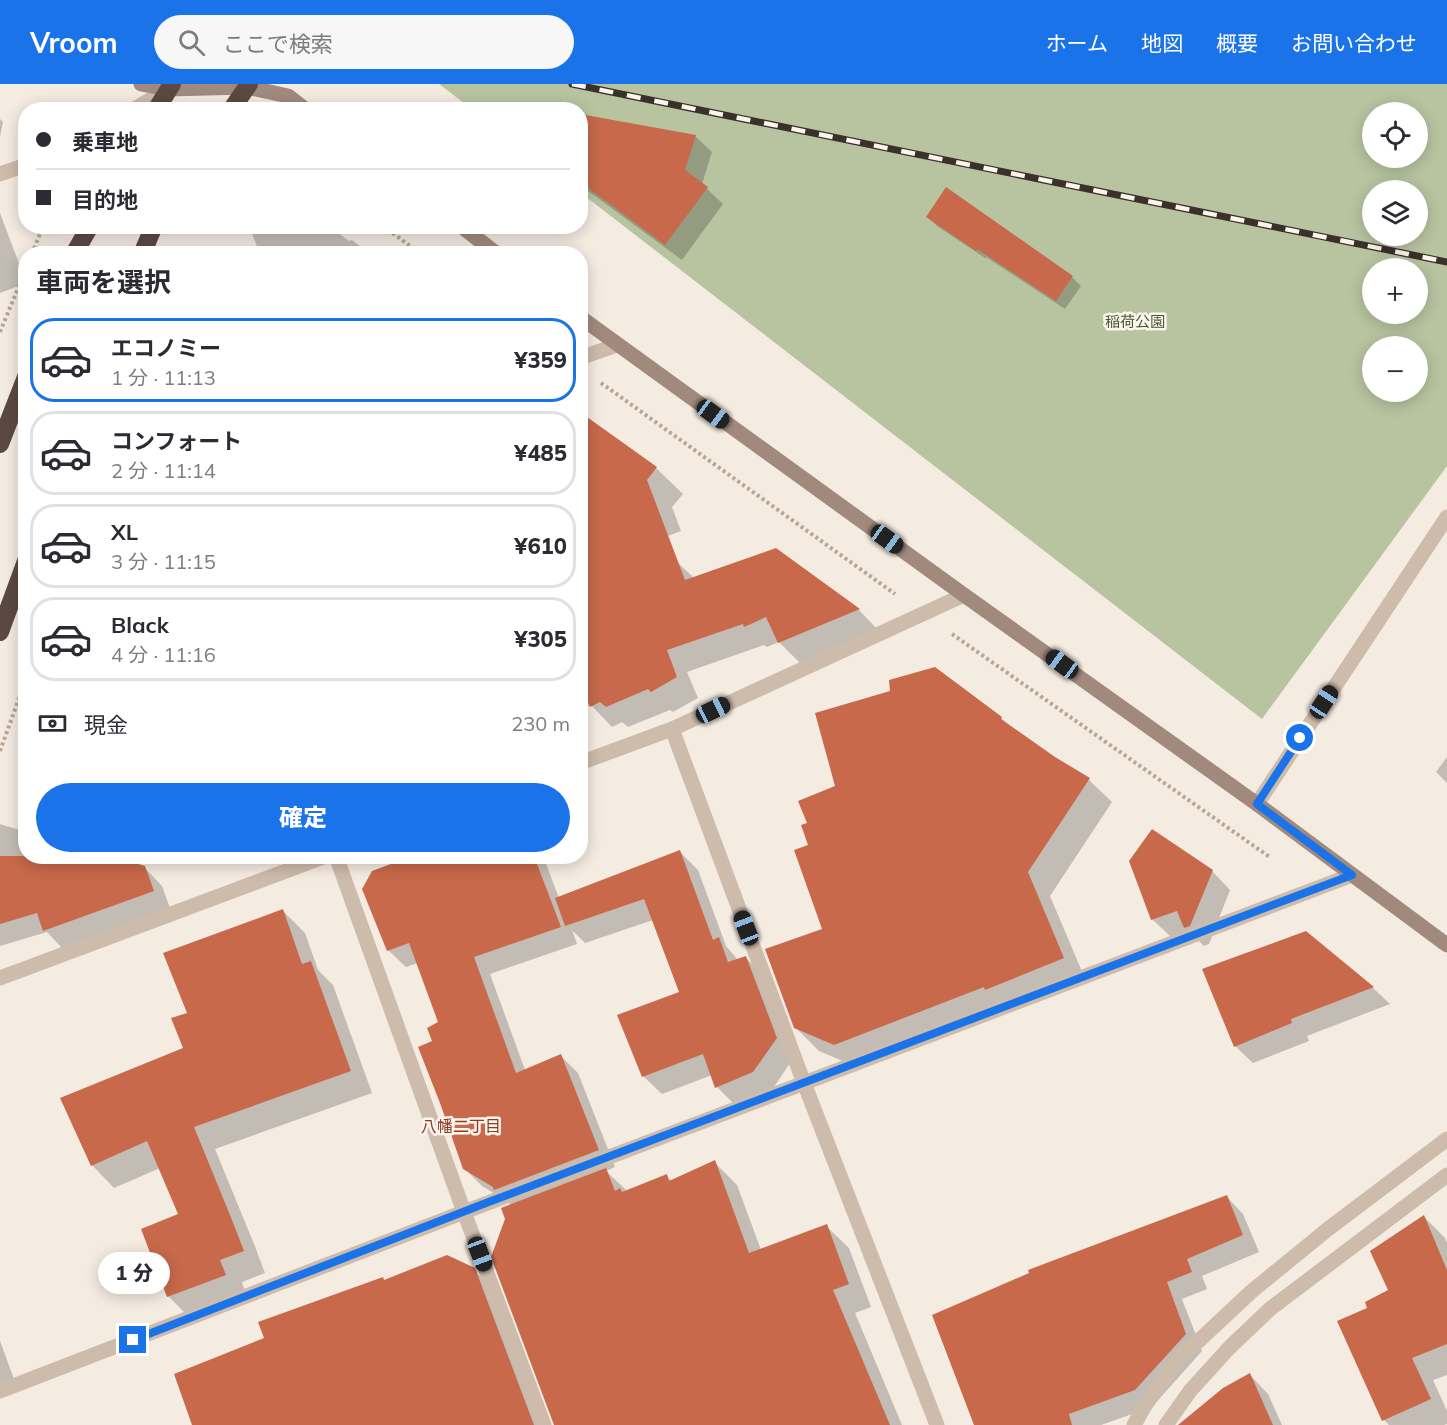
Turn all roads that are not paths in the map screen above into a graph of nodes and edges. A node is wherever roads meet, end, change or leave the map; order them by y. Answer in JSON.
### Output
{"nodes":[{"id":1,"x":141,"y":84,"type":"edge"},
{"id":2,"x":248,"y":85,"type":"edge"},
{"id":3,"x":170,"y":87,"type":"edge"},
{"id":4,"x":146,"y":102,"type":"edge"},
{"id":5,"x":161,"y":102,"type":"edge"},
{"id":6,"x":236,"y":102,"type":"edge"},
{"id":7,"x":296,"y":102,"type":"edge"},
{"id":8,"x":18,"y":168,"type":"edge"},
{"id":9,"x":0,"y":174,"type":"edge"},
{"id":10,"x":471,"y":234,"type":"edge"},
{"id":11,"x":486,"y":246,"type":"edge"},
{"id":12,"x":588,"y":323,"type":"edge"},
{"id":13,"x":617,"y":345,"type":"junction"},
{"id":14,"x":588,"y":355,"type":"edge"},
{"id":15,"x":18,"y":398,"type":"edge"},
{"id":16,"x":0,"y":444,"type":"edge"},
{"id":17,"x":1447,"y":516,"type":"edge"},
{"id":18,"x":18,"y":583,"type":"edge"},
{"id":19,"x":964,"y":595,"type":"junction"},
{"id":20,"x":0,"y":632,"type":"edge"},
{"id":21,"x":672,"y":729,"type":"junction"},
{"id":22,"x":588,"y":760,"type":"edge"},
{"id":23,"x":1257,"y":804,"type":"junction"},
{"id":24,"x":305,"y":864,"type":"edge"},
{"id":25,"x":339,"y":864,"type":"edge"},
{"id":26,"x":1352,"y":875,"type":"junction"},
{"id":27,"x":1447,"y":945,"type":"edge"},
{"id":28,"x":0,"y":978,"type":"edge"},
{"id":29,"x":804,"y":1083,"type":"junction"},
{"id":30,"x":1447,"y":1139,"type":"edge"},
{"id":31,"x":1447,"y":1175,"type":"edge"},
{"id":32,"x":464,"y":1212,"type":"junction"},
{"id":33,"x":0,"y":1391,"type":"edge"},
{"id":34,"x":544,"y":1425,"type":"edge"},
{"id":35,"x":937,"y":1425,"type":"edge"},
{"id":36,"x":1134,"y":1425,"type":"edge"},
{"id":37,"x":1166,"y":1425,"type":"edge"}],
"edges":[{"from":1,"to":3,"type":"street"},
{"from":2,"to":3,"type":"street"},
{"from":2,"to":6,"type":"highway"},
{"from":2,"to":7,"type":"street"},
{"from":3,"to":4,"type":"street"},
{"from":3,"to":5,"type":"highway"},
{"from":8,"to":9,"type":"street"},
{"from":10,"to":11,"type":"street"},
{"from":12,"to":13,"type":"street"},
{"from":13,"to":14,"type":"street"},
{"from":13,"to":19,"type":"street"},
{"from":15,"to":16,"type":"highway"},
{"from":17,"to":23,"type":"street"},
{"from":18,"to":20,"type":"highway"},
{"from":19,"to":21,"type":"street"},
{"from":19,"to":23,"type":"street"},
{"from":21,"to":22,"type":"street"},
{"from":21,"to":29,"type":"street"},
{"from":23,"to":26,"type":"street"},
{"from":24,"to":28,"type":"street"},
{"from":25,"to":32,"type":"street"},
{"from":26,"to":27,"type":"street"},
{"from":26,"to":29,"type":"street"},
{"from":29,"to":32,"type":"street"},
{"from":29,"to":35,"type":"street"},
{"from":30,"to":36,"type":"street"},
{"from":31,"to":37,"type":"street"},
{"from":32,"to":33,"type":"street"},
{"from":32,"to":34,"type":"street"}]}
